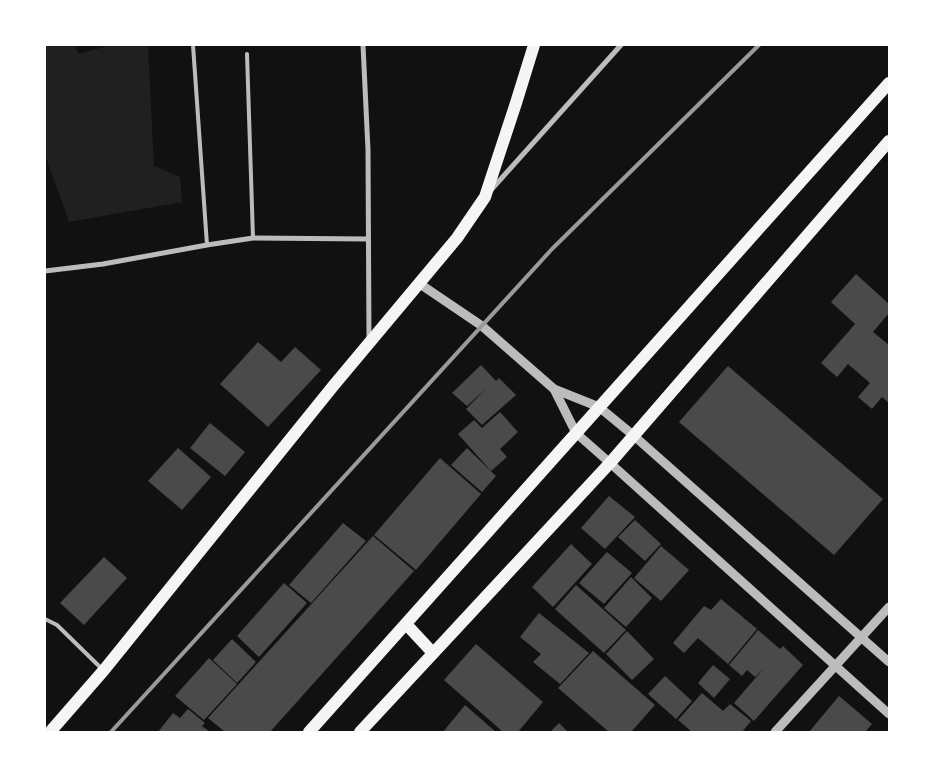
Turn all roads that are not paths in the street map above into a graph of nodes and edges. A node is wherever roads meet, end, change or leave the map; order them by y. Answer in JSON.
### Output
{"nodes":[{"id":1,"x":193,"y":45,"type":"edge"},
{"id":2,"x":363,"y":45,"type":"edge"},
{"id":3,"x":534,"y":45,"type":"edge"},
{"id":4,"x":621,"y":45,"type":"edge"},
{"id":5,"x":248,"y":54,"type":"dead end"},
{"id":6,"x":889,"y":83,"type":"edge"},
{"id":7,"x":889,"y":141,"type":"edge"},
{"id":8,"x":485,"y":197,"type":"junction"},
{"id":9,"x":253,"y":238,"type":"junction"},
{"id":10,"x":368,"y":239,"type":"junction"},
{"id":11,"x":207,"y":245,"type":"junction"},
{"id":12,"x":45,"y":271,"type":"edge"},
{"id":13,"x":420,"y":284,"type":"junction"},
{"id":14,"x":369,"y":344,"type":"junction"},
{"id":15,"x":554,"y":389,"type":"junction"},
{"id":16,"x":599,"y":407,"type":"junction"},
{"id":17,"x":576,"y":433,"type":"junction"},
{"id":18,"x":634,"y":435,"type":"junction"},
{"id":19,"x":610,"y":463,"type":"junction"},
{"id":20,"x":889,"y":607,"type":"edge"},
{"id":21,"x":45,"y":619,"type":"edge"},
{"id":22,"x":406,"y":624,"type":"junction"},
{"id":23,"x":861,"y":637,"type":"junction"},
{"id":24,"x":434,"y":653,"type":"junction"},
{"id":25,"x":889,"y":662,"type":"edge"},
{"id":26,"x":836,"y":666,"type":"junction"},
{"id":27,"x":104,"y":670,"type":"junction"},
{"id":28,"x":889,"y":714,"type":"edge"},
{"id":29,"x":50,"y":732,"type":"edge"},
{"id":30,"x":309,"y":732,"type":"edge"},
{"id":31,"x":360,"y":732,"type":"edge"},
{"id":32,"x":775,"y":732,"type":"edge"}],
"edges":[{"from":1,"to":11,"type":"lane"},
{"from":2,"to":10,"type":"street"},
{"from":3,"to":8,"type":"main road"},
{"from":4,"to":8,"type":"street"},
{"from":5,"to":9,"type":"lane"},
{"from":6,"to":16,"type":"main road"},
{"from":7,"to":18,"type":"main road"},
{"from":8,"to":13,"type":"main road"},
{"from":9,"to":10,"type":"street"},
{"from":9,"to":11,"type":"street"},
{"from":10,"to":14,"type":"street"},
{"from":11,"to":12,"type":"street"},
{"from":13,"to":14,"type":"main road"},
{"from":13,"to":15,"type":"street"},
{"from":14,"to":27,"type":"main road"},
{"from":15,"to":16,"type":"street"},
{"from":15,"to":17,"type":"street"},
{"from":16,"to":17,"type":"main road"},
{"from":16,"to":18,"type":"street"},
{"from":17,"to":19,"type":"street"},
{"from":17,"to":22,"type":"main road"},
{"from":18,"to":19,"type":"main road"},
{"from":18,"to":23,"type":"street"},
{"from":19,"to":24,"type":"main road"},
{"from":19,"to":26,"type":"street"},
{"from":20,"to":23,"type":"street"},
{"from":21,"to":27,"type":"lane"},
{"from":22,"to":24,"type":"main road"},
{"from":22,"to":30,"type":"main road"},
{"from":23,"to":25,"type":"street"},
{"from":23,"to":26,"type":"street"},
{"from":24,"to":31,"type":"main road"},
{"from":26,"to":28,"type":"street"},
{"from":26,"to":32,"type":"street"},
{"from":27,"to":29,"type":"main road"}]}
